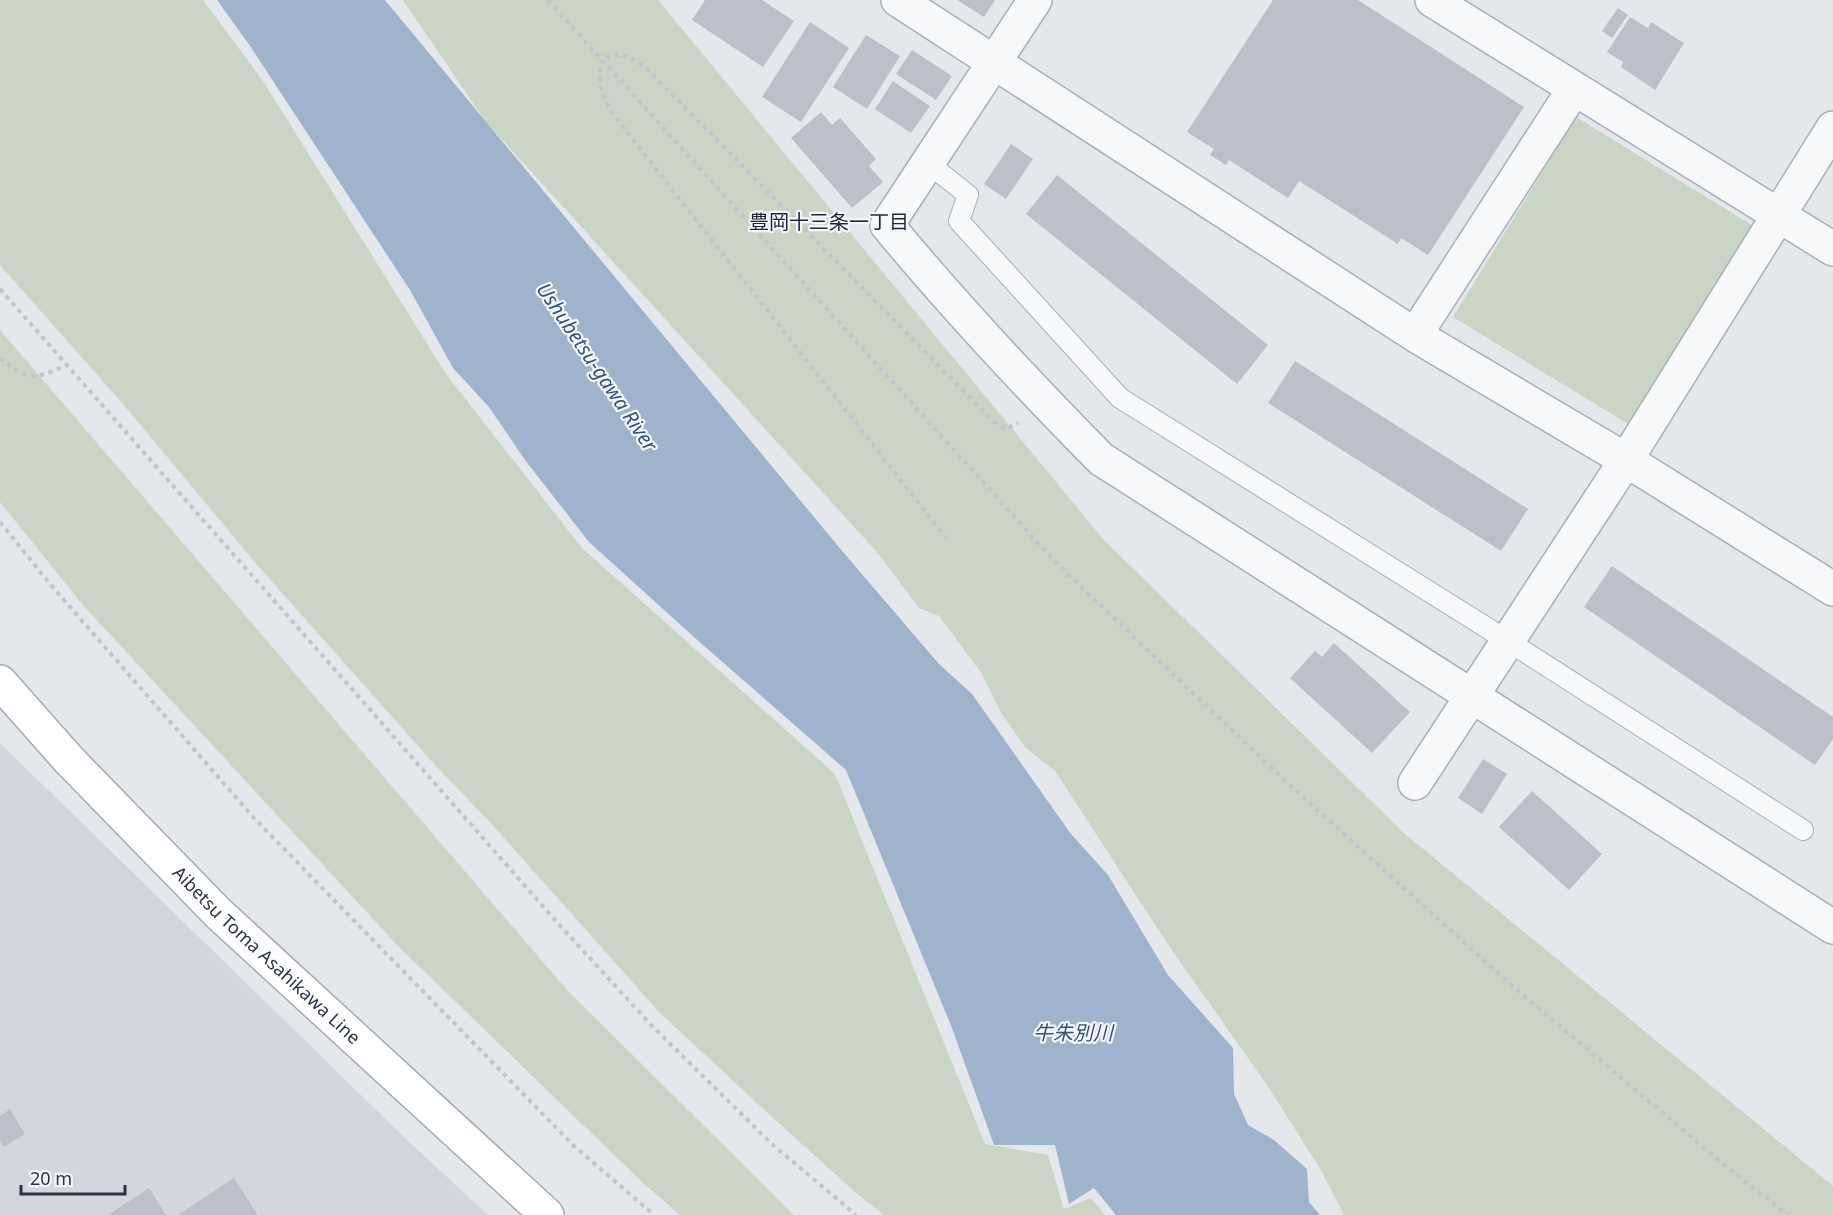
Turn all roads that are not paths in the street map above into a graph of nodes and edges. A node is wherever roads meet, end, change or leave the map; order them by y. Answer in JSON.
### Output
{"nodes":[{"id":1,"x":898,"y":0,"type":"edge"},
{"id":2,"x":1035,"y":0,"type":"edge"},
{"id":3,"x":1432,"y":0,"type":"edge"},
{"id":4,"x":996,"y":62,"type":"junction"},
{"id":5,"x":1574,"y":89,"type":"junction"},
{"id":6,"x":1833,"y":128,"type":"edge"},
{"id":7,"x":928,"y":163,"type":"junction"},
{"id":8,"x":1779,"y":214,"type":"junction"},
{"id":9,"x":1833,"y":249,"type":"edge"},
{"id":10,"x":1415,"y":336,"type":"junction"},
{"id":11,"x":1626,"y":460,"type":"junction"},
{"id":12,"x":1833,"y":589,"type":"edge"},
{"id":13,"x":1508,"y":641,"type":"junction"},
{"id":14,"x":0,"y":682,"type":"edge"},
{"id":15,"x":1472,"y":698,"type":"junction"},
{"id":16,"x":1415,"y":783,"type":"dead end"},
{"id":17,"x":1803,"y":831,"type":"dead end"},
{"id":18,"x":1833,"y":927,"type":"edge"},
{"id":19,"x":547,"y":1215,"type":"edge"}],
"edges":[{"from":1,"to":4,"type":"street"},
{"from":2,"to":4,"type":"street"},
{"from":3,"to":5,"type":"street"},
{"from":4,"to":7,"type":"street"},
{"from":4,"to":10,"type":"street"},
{"from":5,"to":8,"type":"street"},
{"from":5,"to":10,"type":"street"},
{"from":6,"to":8,"type":"street"},
{"from":7,"to":13,"type":"lane"},
{"from":7,"to":15,"type":"street"},
{"from":8,"to":9,"type":"street"},
{"from":8,"to":11,"type":"street"},
{"from":10,"to":11,"type":"street"},
{"from":11,"to":12,"type":"street"},
{"from":11,"to":13,"type":"street"},
{"from":13,"to":15,"type":"street"},
{"from":13,"to":17,"type":"lane"},
{"from":14,"to":19,"type":"main road","name":"Aibetsu Toma Asahikawa Line"},
{"from":15,"to":16,"type":"street"},
{"from":15,"to":18,"type":"street"}]}
